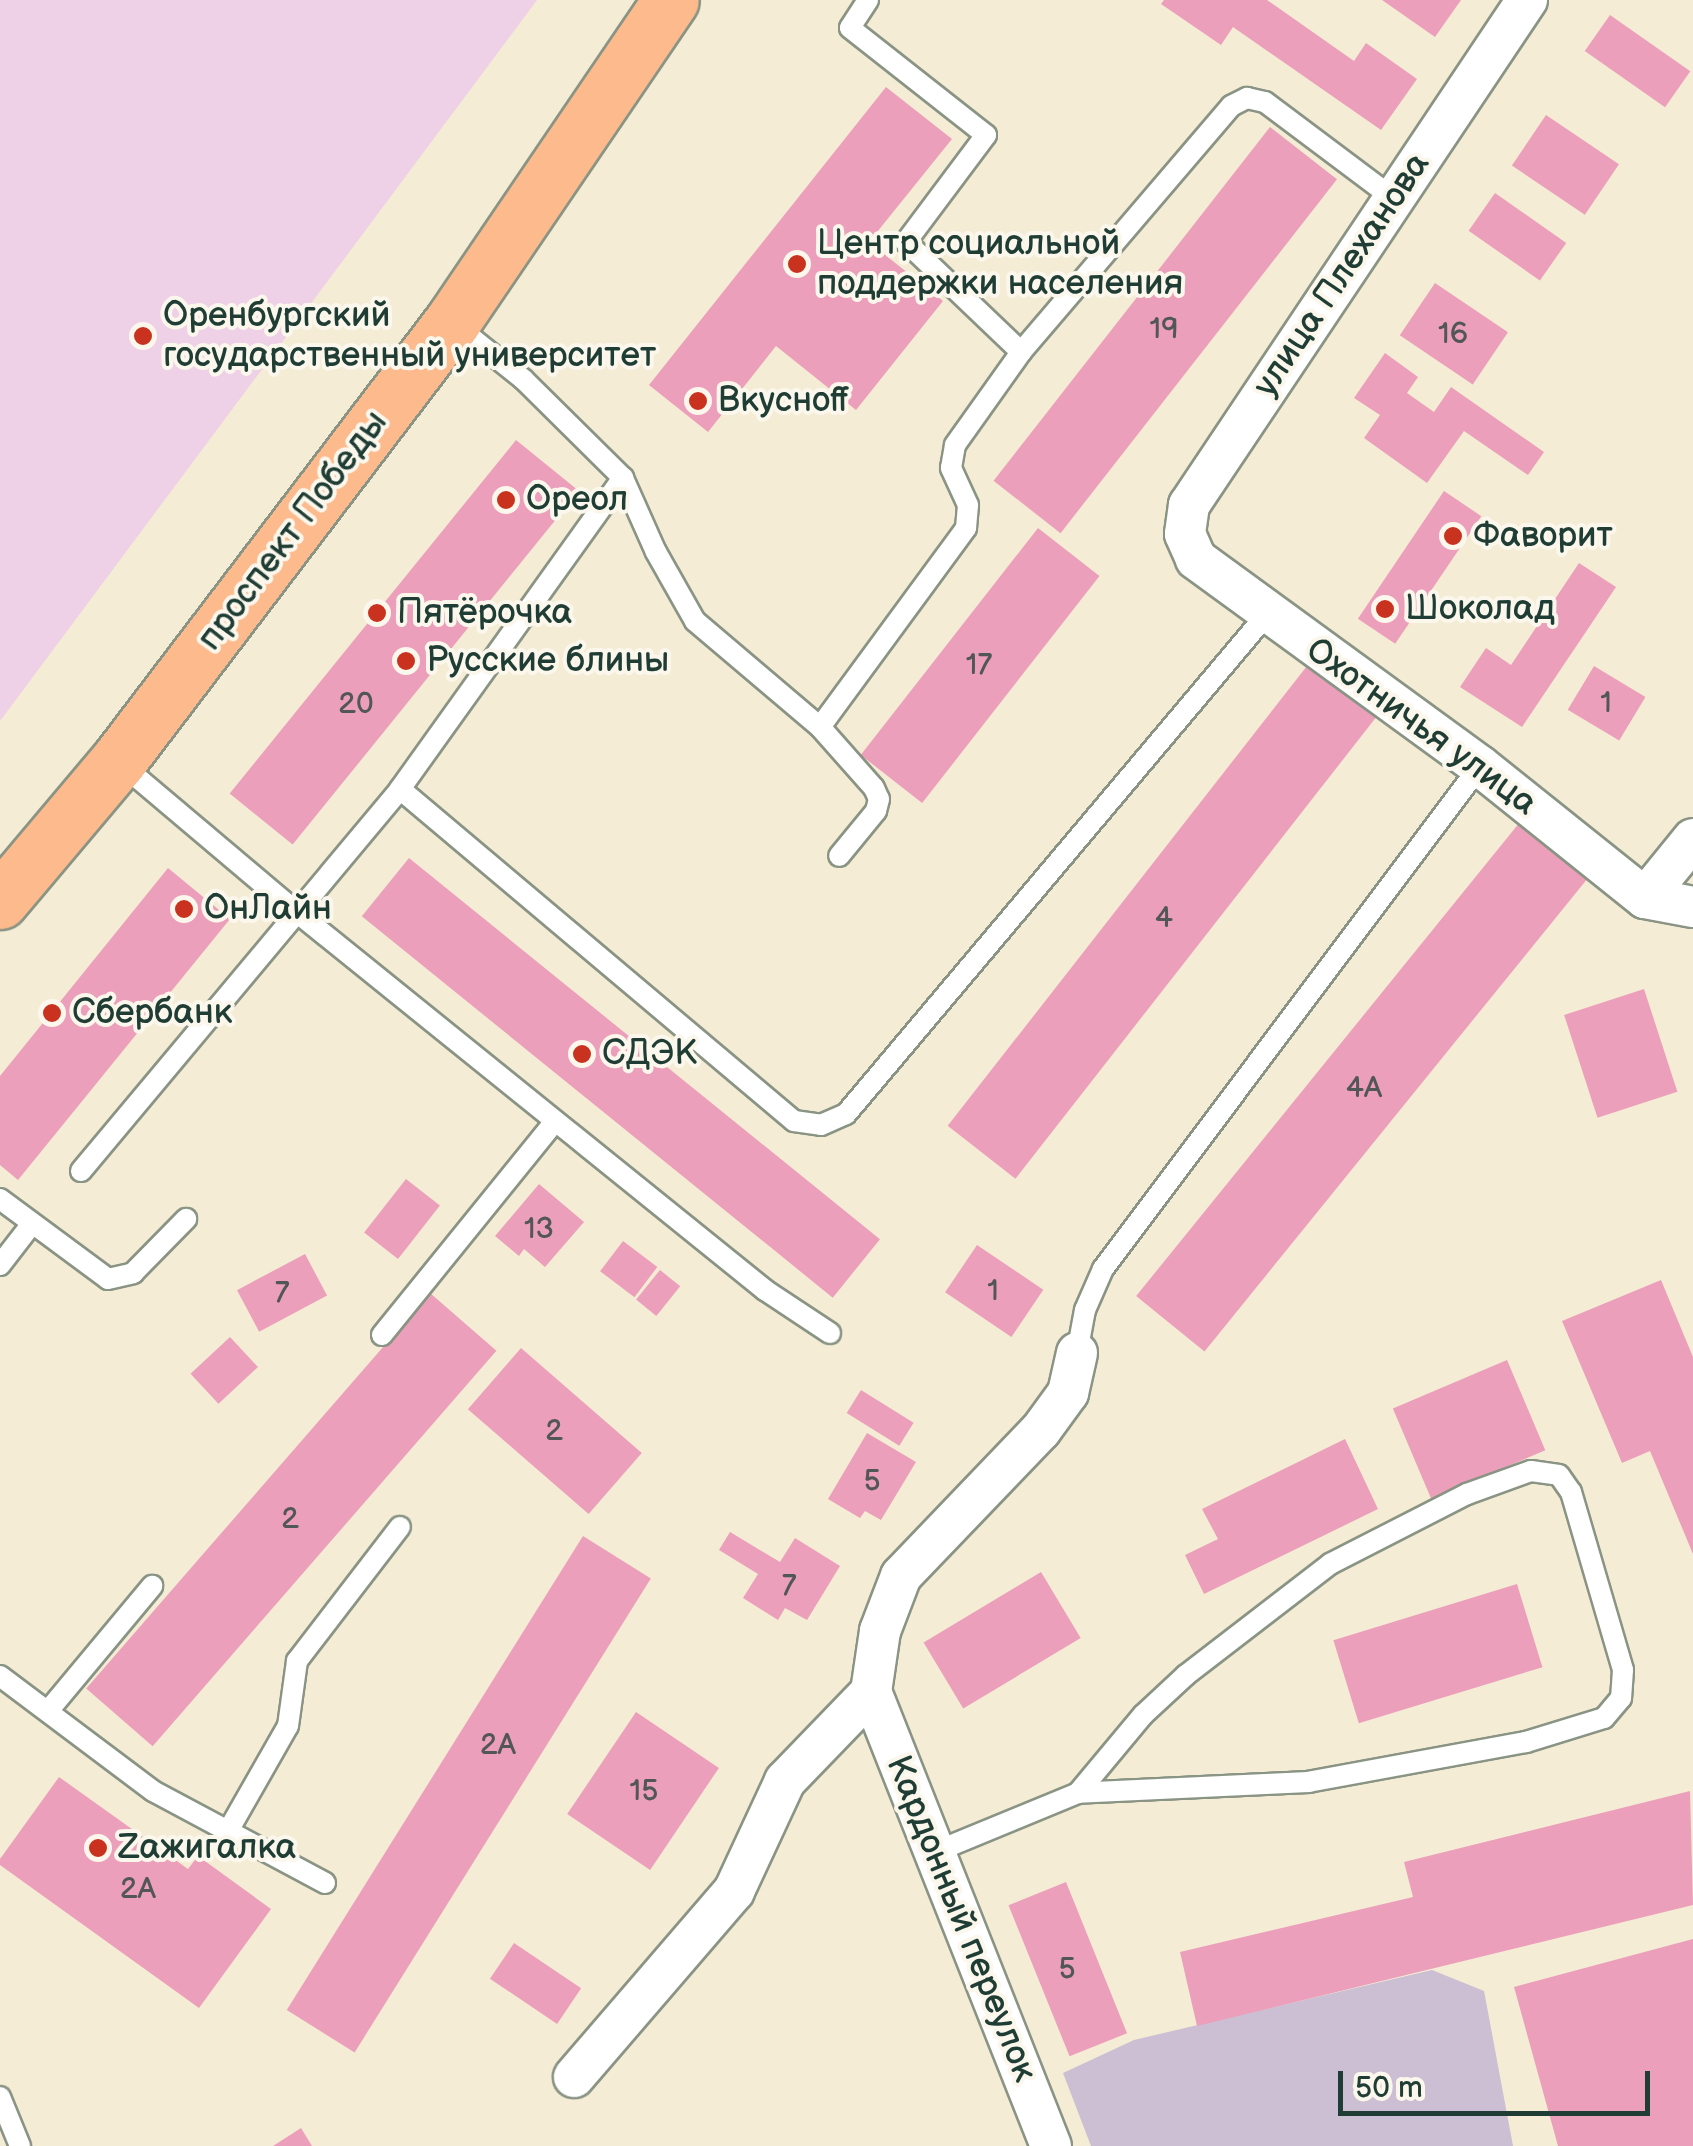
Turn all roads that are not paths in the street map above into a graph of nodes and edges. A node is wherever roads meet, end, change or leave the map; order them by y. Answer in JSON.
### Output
{"nodes":[{"id":1,"x":671,"y":0,"type":"edge"},
{"id":2,"x":868,"y":0,"type":"edge"},
{"id":3,"x":1528,"y":0,"type":"edge"},
{"id":4,"x":1392,"y":198,"type":"junction"},
{"id":5,"x":452,"y":322,"type":"junction"},
{"id":6,"x":1022,"y":352,"type":"junction"},
{"id":7,"x":624,"y":478,"type":"junction"},
{"id":8,"x":1196,"y":559,"type":"joint"},
{"id":9,"x":1266,"y":614,"type":"junction"},
{"id":10,"x":820,"y":727,"type":"junction"},
{"id":11,"x":118,"y":762,"type":"junction"},
{"id":12,"x":1480,"y":766,"type":"junction"},
{"id":13,"x":400,"y":789,"type":"junction"},
{"id":14,"x":1693,"y":839,"type":"edge"},
{"id":15,"x":839,"y":856,"type":"dead end"},
{"id":16,"x":1645,"y":898,"type":"junction"},
{"id":17,"x":0,"y":900,"type":"edge"},
{"id":18,"x":1693,"y":906,"type":"edge"},
{"id":19,"x":299,"y":914,"type":"junction"},
{"id":20,"x":556,"y":1121,"type":"junction"},
{"id":21,"x":81,"y":1170,"type":"dead end"},
{"id":22,"x":0,"y":1199,"type":"edge"},
{"id":23,"x":186,"y":1220,"type":"dead end"},
{"id":24,"x":32,"y":1225,"type":"junction"},
{"id":25,"x":0,"y":1265,"type":"edge"},
{"id":26,"x":830,"y":1332,"type":"dead end"},
{"id":27,"x":382,"y":1335,"type":"dead end"},
{"id":28,"x":1077,"y":1353,"type":"joint"},
{"id":29,"x":400,"y":1527,"type":"dead end"},
{"id":30,"x":152,"y":1586,"type":"dead end"},
{"id":31,"x":0,"y":1676,"type":"edge"},
{"id":32,"x":871,"y":1692,"type":"junction"},
{"id":33,"x":48,"y":1711,"type":"junction"},
{"id":34,"x":1078,"y":1793,"type":"junction"},
{"id":35,"x":228,"y":1831,"type":"junction"},
{"id":36,"x":935,"y":1852,"type":"junction"},
{"id":37,"x":325,"y":1884,"type":"dead end"},
{"id":38,"x":574,"y":2078,"type":"dead end"},
{"id":39,"x":0,"y":2098,"type":"edge"},
{"id":40,"x":1044,"y":2144,"type":"edge"},
{"id":41,"x":20,"y":2146,"type":"edge"}],
"edges":[{"from":1,"to":5,"type":"main road","name":"проспект Победы"},
{"from":2,"to":6,"type":"lane"},
{"from":3,"to":4,"type":"street","name":"улица Плеханова"},
{"from":4,"to":6,"type":"lane"},
{"from":4,"to":8,"type":"street","name":"улица Плеханова"},
{"from":5,"to":7,"type":"lane"},
{"from":5,"to":11,"type":"main road","name":"проспект Победы"},
{"from":6,"to":10,"type":"lane"},
{"from":7,"to":10,"type":"lane"},
{"from":7,"to":13,"type":"lane"},
{"from":8,"to":9,"type":"street","name":"Охотничья улица"},
{"from":9,"to":12,"type":"street","name":"Охотничья улица"},
{"from":9,"to":13,"type":"lane"},
{"from":10,"to":15,"type":"lane"},
{"from":11,"to":17,"type":"main road","name":"проспект Победы"},
{"from":11,"to":19,"type":"lane"},
{"from":12,"to":16,"type":"street","name":"Охотничья улица"},
{"from":12,"to":28,"type":"lane"},
{"from":13,"to":19,"type":"lane"},
{"from":14,"to":16,"type":"street"},
{"from":16,"to":18,"type":"street"},
{"from":19,"to":20,"type":"lane"},
{"from":19,"to":21,"type":"lane"},
{"from":20,"to":26,"type":"lane"},
{"from":20,"to":27,"type":"lane"},
{"from":22,"to":24,"type":"lane"},
{"from":23,"to":24,"type":"lane"},
{"from":24,"to":25,"type":"lane"},
{"from":28,"to":32,"type":"street"},
{"from":29,"to":35,"type":"lane"},
{"from":30,"to":33,"type":"lane"},
{"from":31,"to":33,"type":"lane"},
{"from":32,"to":36,"type":"street","name":"Кардонный переулок"},
{"from":32,"to":38,"type":"street"},
{"from":33,"to":35,"type":"lane"},
{"from":34,"to":34,"type":"lane"},
{"from":34,"to":36,"type":"lane"},
{"from":35,"to":37,"type":"lane"},
{"from":36,"to":40,"type":"street","name":"Кардонный переулок"},
{"from":39,"to":41,"type":"lane"}]}
